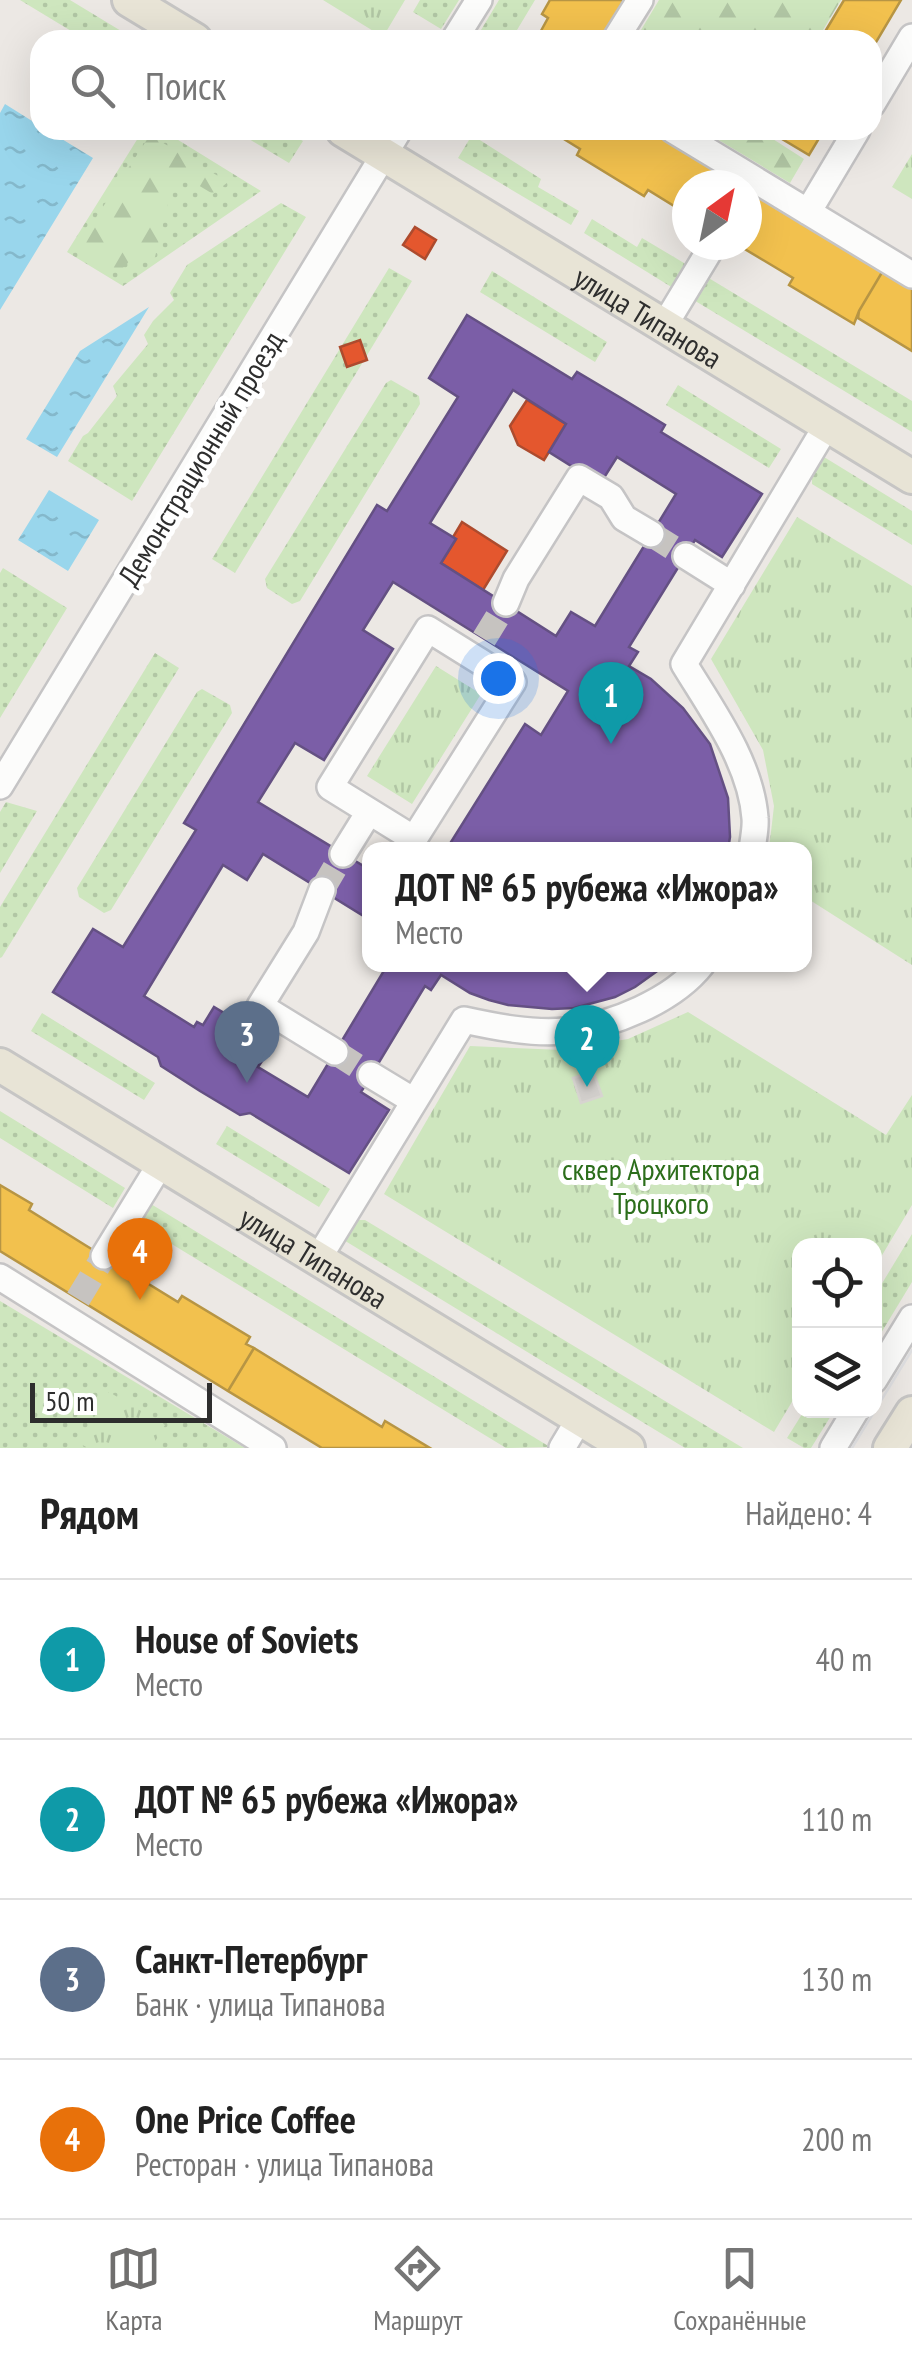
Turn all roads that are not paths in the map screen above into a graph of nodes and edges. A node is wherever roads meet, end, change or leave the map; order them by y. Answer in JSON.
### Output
{"nodes":[{"id":1,"x":129,"y":0,"type":"edge"},
{"id":2,"x":478,"y":0,"type":"edge"},
{"id":3,"x":640,"y":0,"type":"edge"},
{"id":4,"x":178,"y":30,"type":"edge"},
{"id":5,"x":460,"y":30,"type":"edge"},
{"id":6,"x":621,"y":30,"type":"edge"},
{"id":7,"x":912,"y":37,"type":"edge"},
{"id":8,"x":882,"y":87,"type":"edge"},
{"id":9,"x":687,"y":140,"type":"edge"},
{"id":10,"x":850,"y":140,"type":"edge"},
{"id":11,"x":392,"y":143,"type":"edge"},
{"id":12,"x":732,"y":170,"type":"edge"},
{"id":13,"x":762,"y":189,"type":"edge"},
{"id":14,"x":808,"y":212,"type":"junction"},
{"id":15,"x":704,"y":260,"type":"edge"},
{"id":16,"x":912,"y":275,"type":"edge"},
{"id":17,"x":664,"y":326,"type":"junction"},
{"id":18,"x":828,"y":426,"type":"junction"},
{"id":19,"x":912,"y":477,"type":"edge"},
{"id":20,"x":651,"y":534,"type":"tunnel mouth"},
{"id":21,"x":686,"y":556,"type":"tunnel mouth"},
{"id":22,"x":732,"y":584,"type":"junction"},
{"id":23,"x":506,"y":604,"type":"tunnel mouth"},
{"id":24,"x":0,"y":786,"type":"edge"},
{"id":25,"x":369,"y":812,"type":"junction"},
{"id":26,"x":753,"y":842,"type":"edge"},
{"id":27,"x":343,"y":854,"type":"tunnel mouth"},
{"id":28,"x":322,"y":890,"type":"tunnel mouth"},
{"id":29,"x":696,"y":972,"type":"edge"},
{"id":30,"x":335,"y":1052,"type":"tunnel mouth"},
{"id":31,"x":0,"y":1065,"type":"edge"},
{"id":32,"x":372,"y":1075,"type":"tunnel mouth"},
{"id":33,"x":414,"y":1101,"type":"junction"},
{"id":34,"x":161,"y":1163,"type":"junction"},
{"id":35,"x":104,"y":1256,"type":"tunnel mouth"},
{"id":36,"x":318,"y":1259,"type":"junction"},
{"id":37,"x":0,"y":1277,"type":"edge"},
{"id":38,"x":912,"y":1318,"type":"edge"},
{"id":39,"x":882,"y":1367,"type":"edge"},
{"id":40,"x":912,"y":1413,"type":"edge"},
{"id":41,"x":580,"y":1418,"type":"junction"},
{"id":42,"x":851,"y":1418,"type":"edge"},
{"id":43,"x":273,"y":1448,"type":"edge"},
{"id":44,"x":562,"y":1448,"type":"edge"},
{"id":45,"x":628,"y":1448,"type":"edge"},
{"id":46,"x":834,"y":1448,"type":"edge"},
{"id":47,"x":890,"y":1448,"type":"edge"}],
"edges":[{"from":1,"to":4,"type":"main road"},
{"from":2,"to":5,"type":"street"},
{"from":3,"to":6,"type":"street"},
{"from":7,"to":8,"type":"street"},
{"from":9,"to":12,"type":"street"},
{"from":10,"to":14,"type":"street"},
{"from":11,"to":17,"type":"main road","name":"улица Типанова"},
{"from":11,"to":24,"type":"street","name":"Демонстрационный проезд"},
{"from":13,"to":14,"type":"street"},
{"from":14,"to":16,"type":"street"},
{"from":15,"to":17,"type":"street"},
{"from":17,"to":18,"type":"main road","name":"улица Типанова"},
{"from":18,"to":19,"type":"main road","name":"улица Типанова"},
{"from":18,"to":22,"type":"street"},
{"from":20,"to":23,"type":"street"},
{"from":21,"to":22,"type":"street"},
{"from":22,"to":26,"type":"street"},
{"from":25,"to":25,"type":"street"},
{"from":25,"to":27,"type":"street"},
{"from":28,"to":30,"type":"street"},
{"from":29,"to":33,"type":"street"},
{"from":31,"to":34,"type":"main road","name":"улица Типанова"},
{"from":32,"to":33,"type":"street"},
{"from":33,"to":36,"type":"street"},
{"from":34,"to":35,"type":"street"},
{"from":34,"to":36,"type":"main road","name":"улица Типанова"},
{"from":36,"to":41,"type":"main road","name":"улица Типанова"},
{"from":37,"to":43,"type":"street"},
{"from":38,"to":39,"type":"street"},
{"from":40,"to":47,"type":"main road"},
{"from":41,"to":44,"type":"street"},
{"from":41,"to":45,"type":"main road","name":"улица Типанова"},
{"from":42,"to":46,"type":"street"}]}
